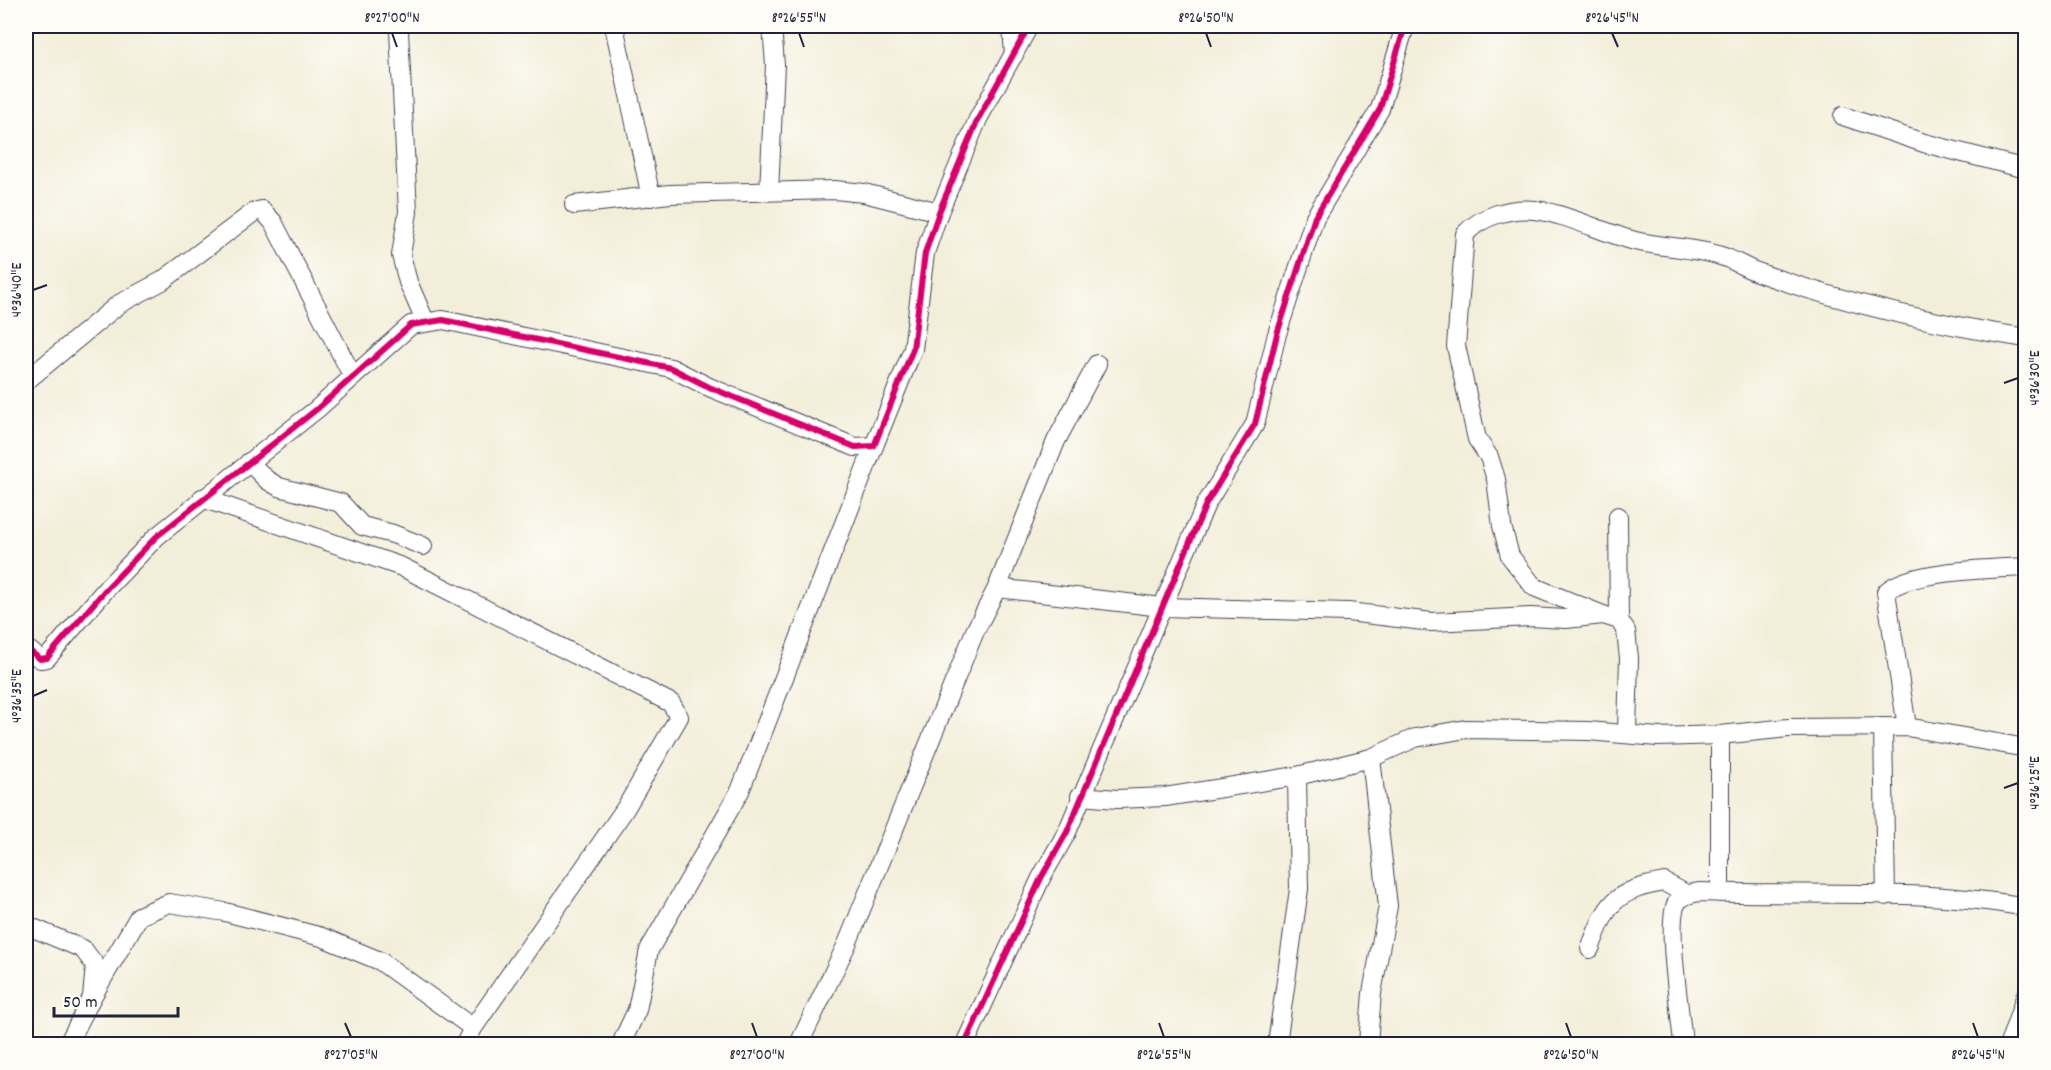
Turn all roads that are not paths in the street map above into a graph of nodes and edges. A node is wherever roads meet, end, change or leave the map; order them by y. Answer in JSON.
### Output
{"nodes":[{"id":1,"x":614,"y":26,"type":"edge"},
{"id":2,"x":772,"y":26,"type":"edge"},
{"id":3,"x":1012,"y":26,"type":"edge"},
{"id":4,"x":1029,"y":26,"type":"edge"},
{"id":5,"x":1405,"y":26,"type":"edge"},
{"id":6,"x":399,"y":31,"type":"dead end"},
{"id":7,"x":1014,"y":57,"type":"junction"},
{"id":8,"x":1844,"y":116,"type":"dead end"},
{"id":9,"x":2025,"y":169,"type":"edge"},
{"id":10,"x":769,"y":191,"type":"junction"},
{"id":11,"x":651,"y":197,"type":"junction"},
{"id":12,"x":574,"y":205,"type":"dead end"},
{"id":13,"x":939,"y":213,"type":"junction"},
{"id":14,"x":425,"y":321,"type":"junction"},
{"id":15,"x":2025,"y":338,"type":"edge"},
{"id":16,"x":1096,"y":364,"type":"dead end"},
{"id":17,"x":353,"y":377,"type":"junction"},
{"id":18,"x":26,"y":381,"type":"edge"},
{"id":19,"x":874,"y":446,"type":"junction"},
{"id":20,"x":249,"y":462,"type":"junction"},
{"id":21,"x":202,"y":498,"type":"junction"},
{"id":22,"x":1618,"y":516,"type":"dead end"},
{"id":23,"x":423,"y":546,"type":"dead end"},
{"id":24,"x":2025,"y":567,"type":"edge"},
{"id":25,"x":997,"y":588,"type":"junction"},
{"id":26,"x":1162,"y":607,"type":"junction"},
{"id":27,"x":1611,"y":617,"type":"junction"},
{"id":28,"x":26,"y":648,"type":"edge"},
{"id":29,"x":1883,"y":727,"type":"junction"},
{"id":30,"x":1907,"y":727,"type":"junction"},
{"id":31,"x":1627,"y":732,"type":"junction"},
{"id":32,"x":1720,"y":735,"type":"junction"},
{"id":33,"x":2025,"y":748,"type":"edge"},
{"id":34,"x":1371,"y":758,"type":"junction"},
{"id":35,"x":1297,"y":776,"type":"junction"},
{"id":36,"x":1080,"y":796,"type":"junction"},
{"id":37,"x":1720,"y":893,"type":"junction"},
{"id":38,"x":1686,"y":894,"type":"junction"},
{"id":39,"x":1886,"y":896,"type":"junction"},
{"id":40,"x":2025,"y":907,"type":"edge"},
{"id":41,"x":26,"y":926,"type":"edge"},
{"id":42,"x":1590,"y":949,"type":"dead end"},
{"id":43,"x":2025,"y":995,"type":"edge"},
{"id":44,"x":92,"y":997,"type":"junction"},
{"id":45,"x":469,"y":1036,"type":"edge"},
{"id":46,"x":68,"y":1044,"type":"edge"},
{"id":47,"x":621,"y":1044,"type":"edge"},
{"id":48,"x":800,"y":1044,"type":"edge"},
{"id":49,"x":965,"y":1044,"type":"edge"},
{"id":50,"x":1276,"y":1044,"type":"edge"},
{"id":51,"x":1368,"y":1044,"type":"edge"},
{"id":52,"x":1683,"y":1044,"type":"edge"},
{"id":53,"x":2009,"y":1044,"type":"edge"}],
"edges":[{"from":1,"to":11,"type":"street"},
{"from":2,"to":10,"type":"street"},
{"from":3,"to":7,"type":"street"},
{"from":4,"to":7,"type":"street"},
{"from":5,"to":26,"type":"street"},
{"from":6,"to":14,"type":"street"},
{"from":7,"to":13,"type":"street"},
{"from":8,"to":9,"type":"street"},
{"from":10,"to":11,"type":"street"},
{"from":10,"to":13,"type":"street"},
{"from":11,"to":12,"type":"street"},
{"from":13,"to":19,"type":"street"},
{"from":14,"to":17,"type":"street"},
{"from":14,"to":19,"type":"street"},
{"from":15,"to":27,"type":"street"},
{"from":16,"to":25,"type":"street"},
{"from":17,"to":18,"type":"street"},
{"from":17,"to":20,"type":"street"},
{"from":19,"to":47,"type":"street"},
{"from":20,"to":21,"type":"street"},
{"from":20,"to":23,"type":"street"},
{"from":21,"to":28,"type":"street"},
{"from":21,"to":45,"type":"street"},
{"from":22,"to":27,"type":"street"},
{"from":24,"to":30,"type":"street"},
{"from":25,"to":26,"type":"street"},
{"from":25,"to":48,"type":"street"},
{"from":26,"to":27,"type":"street"},
{"from":26,"to":36,"type":"street"},
{"from":27,"to":31,"type":"street"},
{"from":29,"to":30,"type":"street"},
{"from":29,"to":32,"type":"street"},
{"from":29,"to":39,"type":"street"},
{"from":30,"to":33,"type":"street"},
{"from":31,"to":32,"type":"street"},
{"from":31,"to":34,"type":"street"},
{"from":32,"to":37,"type":"street"},
{"from":34,"to":35,"type":"street"},
{"from":34,"to":51,"type":"street"},
{"from":35,"to":36,"type":"street"},
{"from":35,"to":50,"type":"street"},
{"from":36,"to":49,"type":"street"},
{"from":37,"to":38,"type":"street"},
{"from":37,"to":39,"type":"street"},
{"from":38,"to":42,"type":"street"},
{"from":38,"to":52,"type":"street"},
{"from":39,"to":40,"type":"street"},
{"from":41,"to":44,"type":"street"},
{"from":43,"to":53,"type":"street"},
{"from":44,"to":45,"type":"street"},
{"from":44,"to":46,"type":"street"}]}
